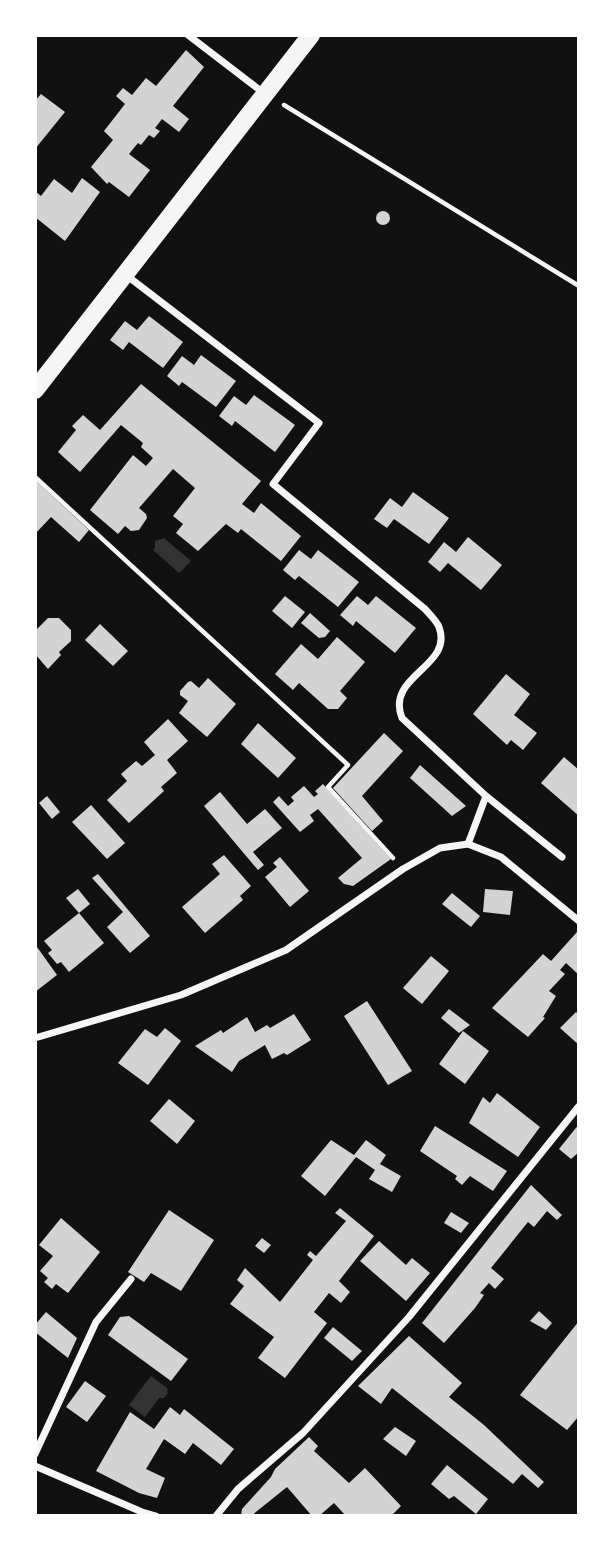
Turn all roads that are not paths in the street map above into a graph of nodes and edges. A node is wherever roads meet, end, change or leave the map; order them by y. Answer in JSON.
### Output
{"nodes":[{"id":1,"x":188,"y":35,"type":"edge"},
{"id":2,"x":310,"y":35,"type":"edge"},
{"id":3,"x":265,"y":94,"type":"junction"},
{"id":4,"x":125,"y":274,"type":"junction"},
{"id":5,"x":35,"y":390,"type":"edge"},
{"id":6,"x":486,"y":796,"type":"junction"},
{"id":7,"x":468,"y":844,"type":"junction"},
{"id":8,"x":562,"y":857,"type":"dead end"},
{"id":9,"x":579,"y":921,"type":"edge"},
{"id":10,"x":35,"y":1038,"type":"edge"},
{"id":11,"x":579,"y":1105,"type":"edge"},
{"id":12,"x":131,"y":1279,"type":"dead end"},
{"id":13,"x":35,"y":1454,"type":"edge"},
{"id":14,"x":35,"y":1466,"type":"edge"},
{"id":15,"x":156,"y":1516,"type":"edge"},
{"id":16,"x":216,"y":1516,"type":"edge"}],
"edges":[{"from":1,"to":3,"type":"street"},
{"from":2,"to":3,"type":"main road"},
{"from":3,"to":4,"type":"main road"},
{"from":4,"to":5,"type":"main road"},
{"from":4,"to":6,"type":"street"},
{"from":6,"to":7,"type":"street"},
{"from":6,"to":8,"type":"street"},
{"from":7,"to":9,"type":"street"},
{"from":7,"to":10,"type":"street"},
{"from":11,"to":16,"type":"street"},
{"from":12,"to":13,"type":"street"},
{"from":14,"to":15,"type":"street"}]}
